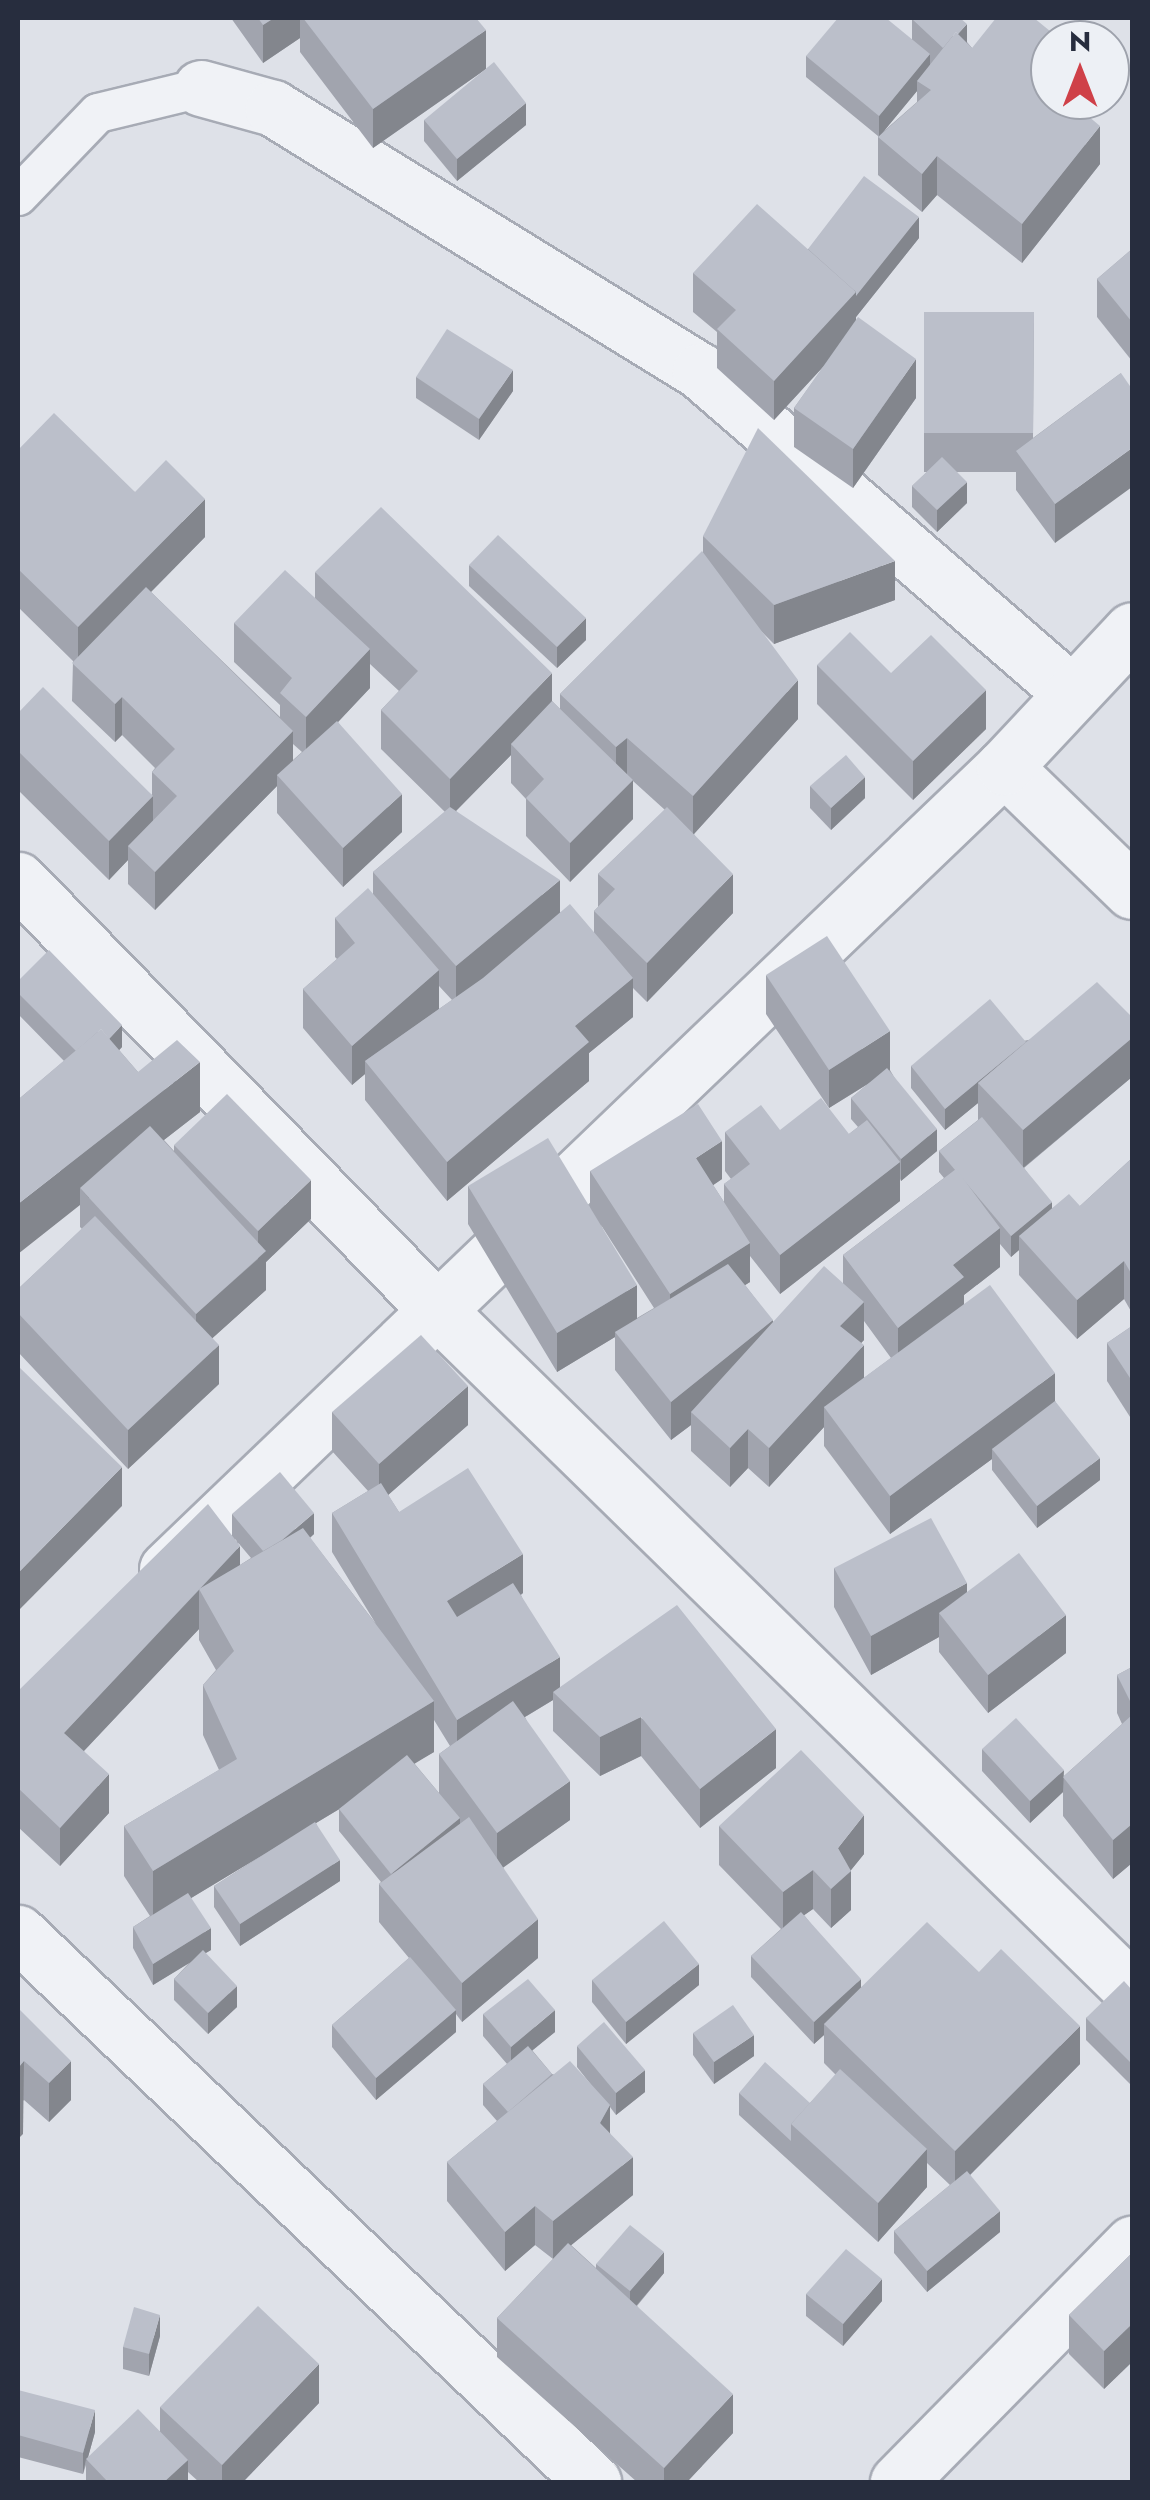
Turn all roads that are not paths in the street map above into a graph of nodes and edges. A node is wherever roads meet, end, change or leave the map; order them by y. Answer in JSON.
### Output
{"nodes":[{"id":1,"x":201,"y":88,"type":"joint"},
{"id":2,"x":18,"y":196,"type":"edge"},
{"id":3,"x":1132,"y":630,"type":"edge"},
{"id":4,"x":1071,"y":692,"type":"junction"},
{"id":5,"x":1004,"y":767,"type":"junction"},
{"id":6,"x":18,"y":880,"type":"edge"},
{"id":7,"x":1132,"y":891,"type":"edge"},
{"id":8,"x":439,"y":1312,"type":"junction"},
{"id":9,"x":134,"y":1600,"type":"edge"},
{"id":10,"x":18,"y":1933,"type":"edge"},
{"id":11,"x":1132,"y":1990,"type":"edge"},
{"id":12,"x":1132,"y":2244,"type":"edge"},
{"id":13,"x":593,"y":2482,"type":"edge"},
{"id":14,"x":898,"y":2482,"type":"edge"}],
"edges":[{"from":1,"to":2,"type":"lane"},
{"from":1,"to":4,"type":"street"},
{"from":3,"to":4,"type":"street"},
{"from":4,"to":5,"type":"street"},
{"from":5,"to":7,"type":"street"},
{"from":5,"to":8,"type":"street"},
{"from":6,"to":8,"type":"street"},
{"from":8,"to":9,"type":"street"},
{"from":8,"to":11,"type":"street"},
{"from":10,"to":13,"type":"street"},
{"from":12,"to":14,"type":"street"}]}
